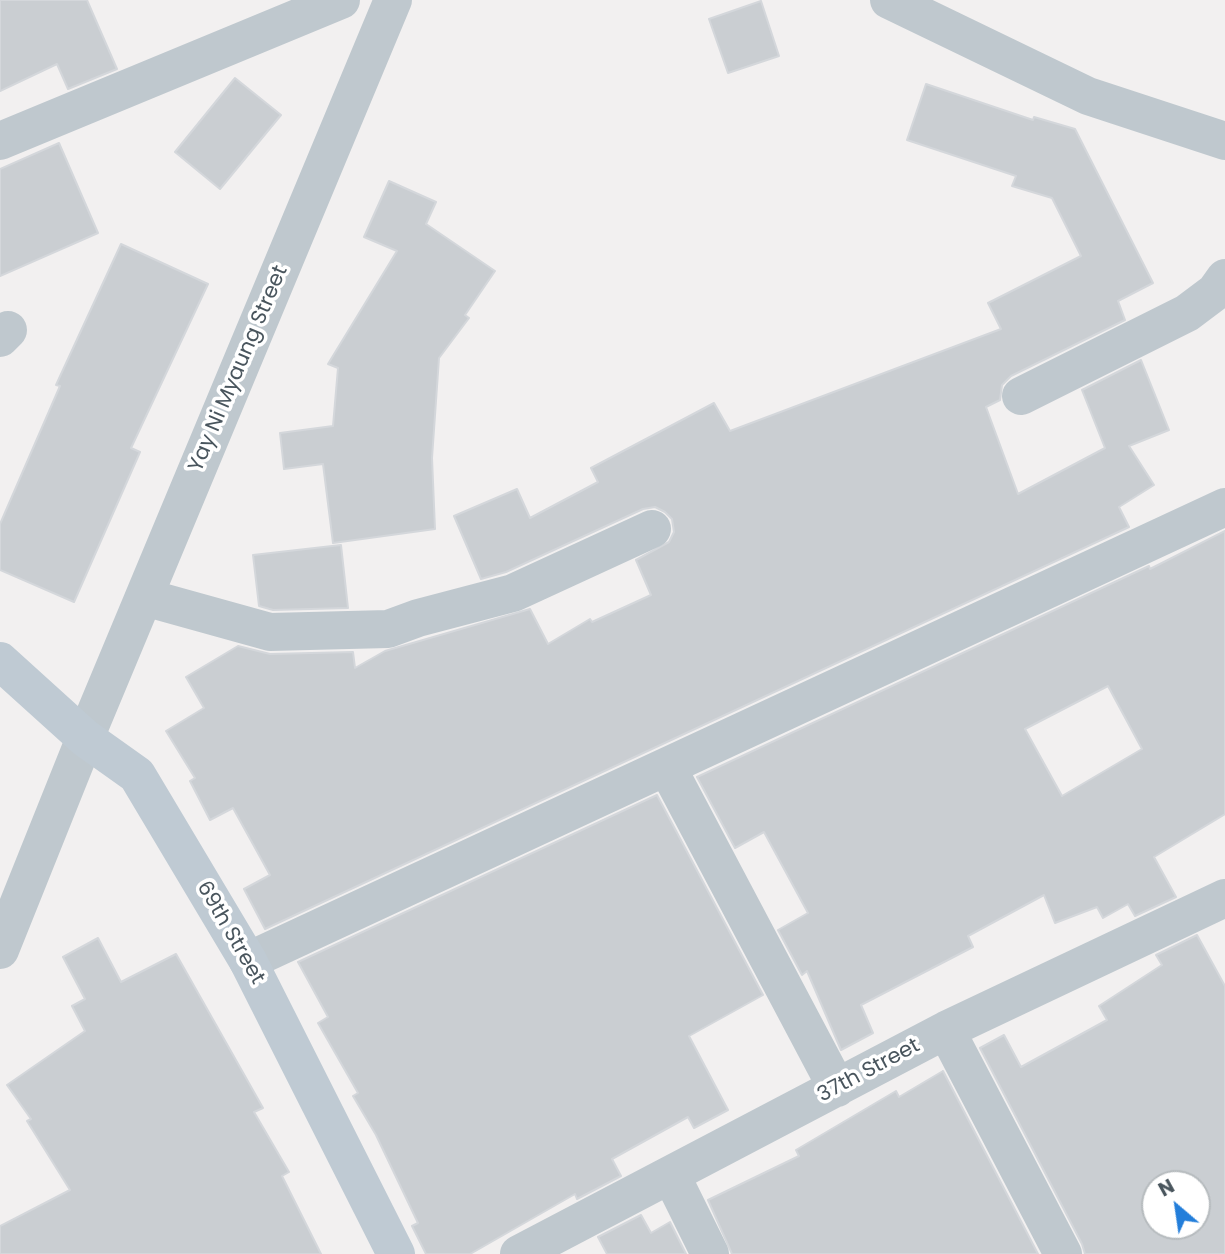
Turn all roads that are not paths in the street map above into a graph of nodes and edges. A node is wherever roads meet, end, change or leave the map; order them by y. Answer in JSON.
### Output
{"nodes":[{"id":1,"x":341,"y":0,"type":"edge"},
{"id":2,"x":393,"y":0,"type":"edge"},
{"id":3,"x":889,"y":0,"type":"edge"},
{"id":4,"x":0,"y":141,"type":"edge"},
{"id":5,"x":1225,"y":141,"type":"edge"},
{"id":6,"x":1225,"y":278,"type":"edge"},
{"id":7,"x":1021,"y":396,"type":"dead end"},
{"id":8,"x":1225,"y":507,"type":"edge"},
{"id":9,"x":652,"y":528,"type":"dead end"},
{"id":10,"x":144,"y":597,"type":"junction"},
{"id":11,"x":0,"y":661,"type":"edge"},
{"id":12,"x":85,"y":738,"type":"junction"},
{"id":13,"x":667,"y":767,"type":"junction"},
{"id":14,"x":1225,"y":898,"type":"edge"},
{"id":15,"x":4,"y":933,"type":"edge"},
{"id":16,"x":248,"y":961,"type":"junction"},
{"id":17,"x":946,"y":1030,"type":"junction"},
{"id":18,"x":837,"y":1088,"type":"junction"},
{"id":19,"x":671,"y":1175,"type":"junction"},
{"id":20,"x":396,"y":1254,"type":"edge"},
{"id":21,"x":519,"y":1254,"type":"edge"},
{"id":22,"x":710,"y":1254,"type":"edge"},
{"id":23,"x":1063,"y":1254,"type":"edge"}],
"edges":[{"from":1,"to":4,"type":"street"},
{"from":2,"to":10,"type":"street","name":"Yay Ni Myaung Street"},
{"from":3,"to":5,"type":"street"},
{"from":6,"to":7,"type":"street"},
{"from":8,"to":13,"type":"street"},
{"from":9,"to":10,"type":"street"},
{"from":10,"to":12,"type":"street","name":"Yay Ni Myaung Street"},
{"from":11,"to":12,"type":"main road","name":"69th Street"},
{"from":12,"to":15,"type":"street","name":"Yay Ni Myaung Street"},
{"from":12,"to":16,"type":"main road","name":"69th Street"},
{"from":13,"to":16,"type":"street"},
{"from":13,"to":18,"type":"street"},
{"from":14,"to":17,"type":"street","name":"37th Street"},
{"from":16,"to":20,"type":"main road","name":"69th Street"},
{"from":17,"to":18,"type":"street","name":"37th Street"},
{"from":17,"to":23,"type":"street"},
{"from":18,"to":19,"type":"street","name":"37th Street"},
{"from":19,"to":21,"type":"street","name":"37th Street"},
{"from":19,"to":22,"type":"street"}]}
